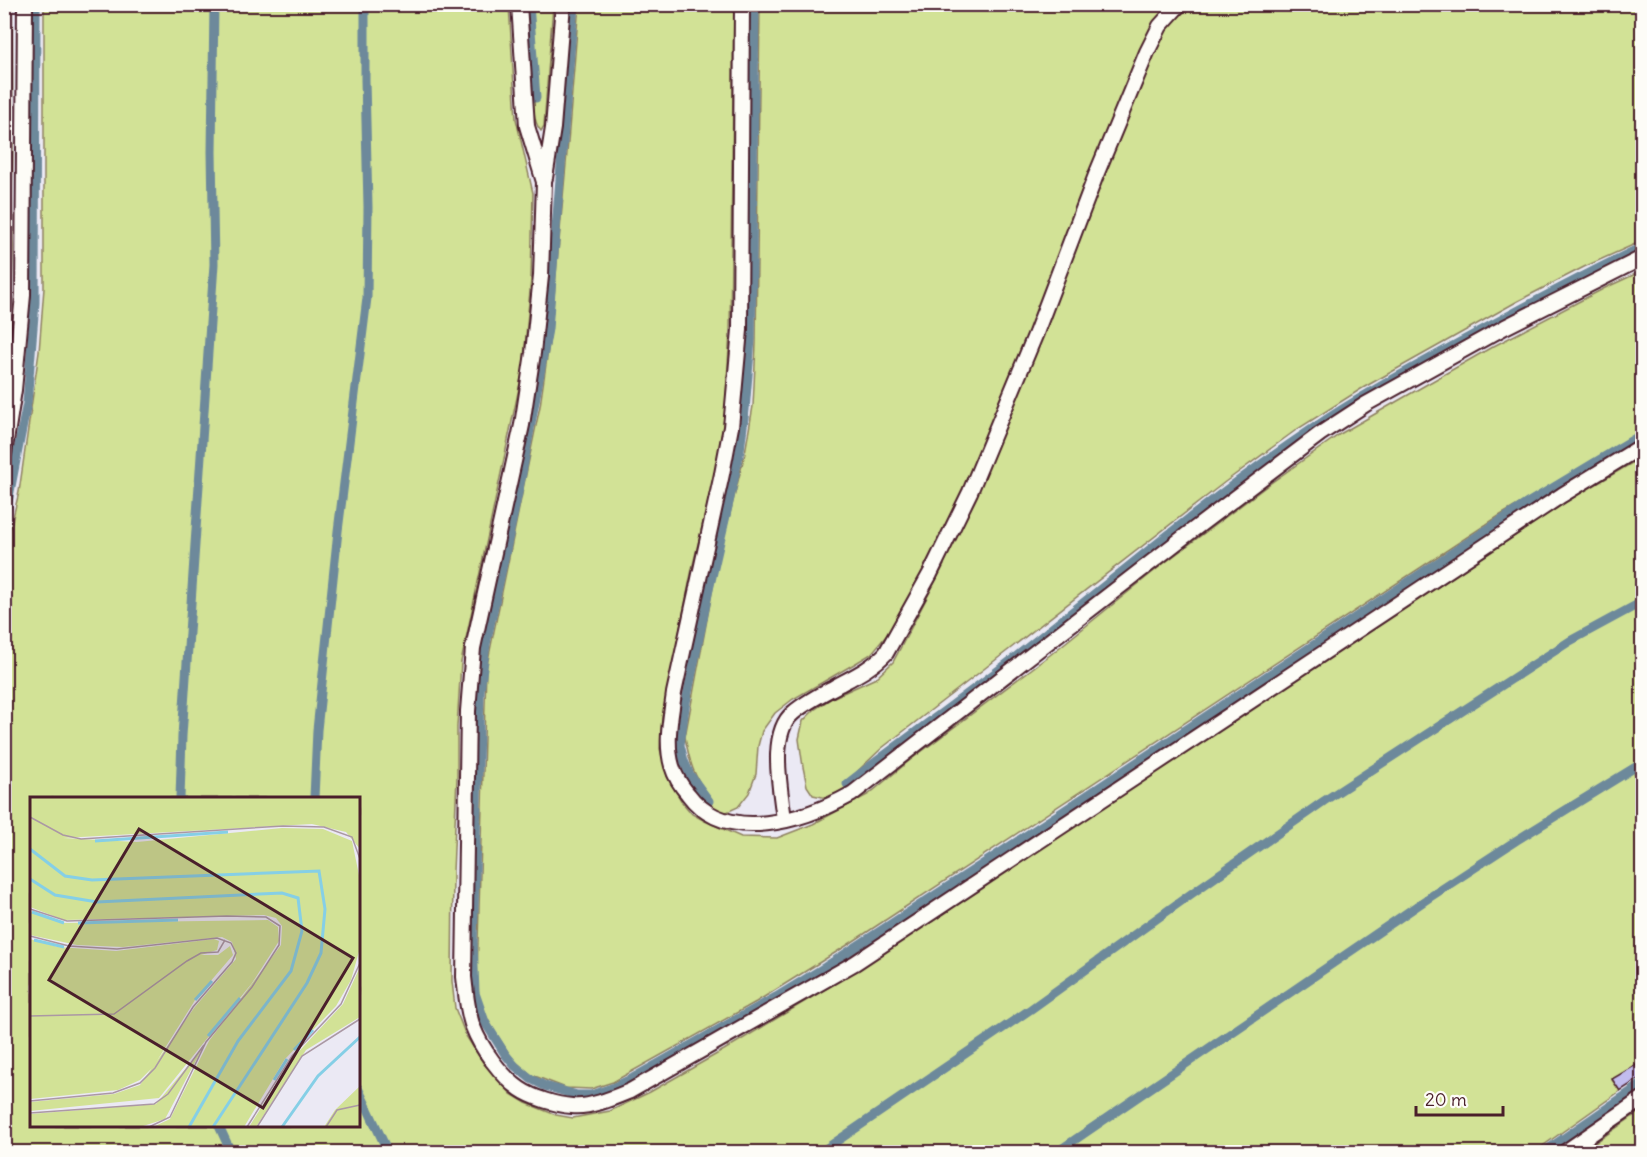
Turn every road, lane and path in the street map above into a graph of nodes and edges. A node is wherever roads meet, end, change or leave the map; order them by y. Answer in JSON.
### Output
{"nodes":[{"id":1,"x":25,"y":4,"type":"edge"},
{"id":2,"x":519,"y":4,"type":"edge"},
{"id":3,"x":563,"y":4,"type":"edge"},
{"id":4,"x":742,"y":4,"type":"edge"},
{"id":5,"x":1180,"y":4,"type":"edge"},
{"id":6,"x":544,"y":182,"type":"junction"},
{"id":7,"x":1642,"y":258,"type":"edge"},
{"id":8,"x":1642,"y":446,"type":"edge"},
{"id":9,"x":4,"y":454,"type":"edge"},
{"id":10,"x":784,"y":820,"type":"junction"},
{"id":11,"x":1642,"y":1099,"type":"edge"},
{"id":12,"x":1565,"y":1152,"type":"edge"}],
"edges":[{"from":1,"to":9,"type":"lane"},
{"from":2,"to":6,"type":"lane"},
{"from":3,"to":6,"type":"lane"},
{"from":4,"to":10,"type":"lane"},
{"from":5,"to":10,"type":"lane"},
{"from":6,"to":8,"type":"lane"},
{"from":7,"to":10,"type":"lane"},
{"from":11,"to":12,"type":"lane"}]}
